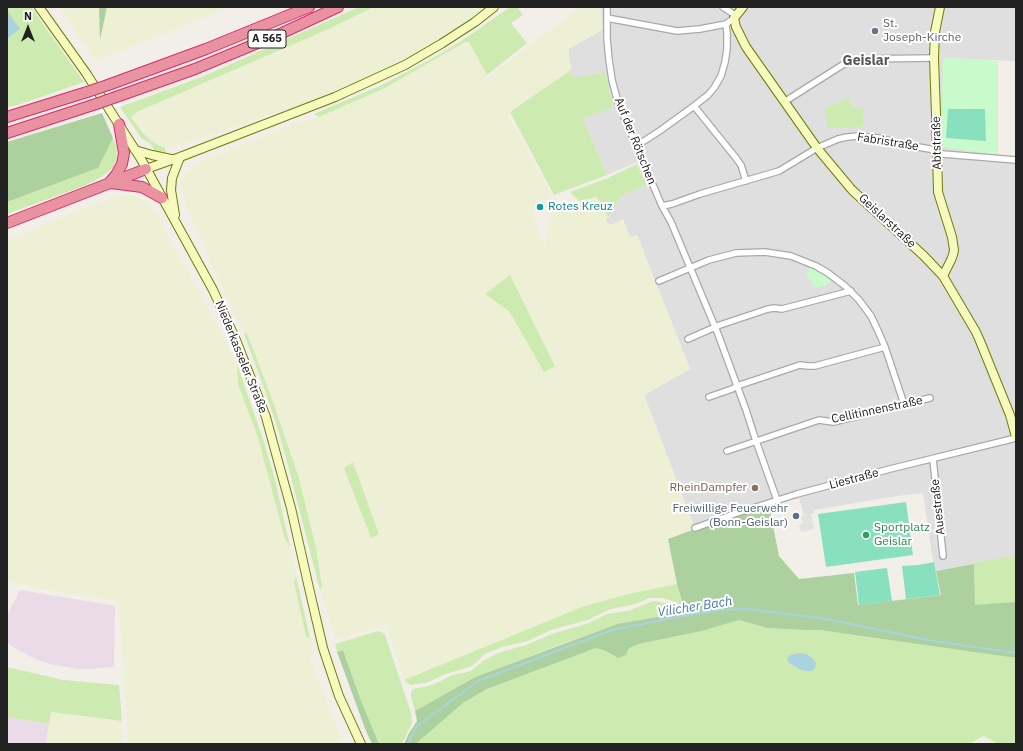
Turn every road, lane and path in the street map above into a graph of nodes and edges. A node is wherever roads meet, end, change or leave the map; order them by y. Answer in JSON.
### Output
{"nodes":[{"id":1,"x":39,"y":7,"type":"edge"},
{"id":2,"x":308,"y":7,"type":"edge"},
{"id":3,"x":338,"y":7,"type":"edge"},
{"id":4,"x":494,"y":7,"type":"edge"},
{"id":5,"x":607,"y":7,"type":"edge"},
{"id":6,"x":723,"y":7,"type":"edge"},
{"id":7,"x":743,"y":7,"type":"edge"},
{"id":8,"x":940,"y":7,"type":"edge"},
{"id":9,"x":735,"y":17,"type":"junction"},
{"id":10,"x":607,"y":18,"type":"junction"},
{"id":11,"x":726,"y":24,"type":"junction"},
{"id":12,"x":934,"y":58,"type":"junction"},
{"id":13,"x":784,"y":102,"type":"junction"},
{"id":14,"x":694,"y":106,"type":"junction"},
{"id":15,"x":7,"y":116,"type":"edge"},
{"id":16,"x":119,"y":124,"type":"junction"},
{"id":17,"x":10,"y":133,"type":"edge"},
{"id":18,"x":635,"y":144,"type":"junction"},
{"id":19,"x":817,"y":148,"type":"junction"},
{"id":20,"x":135,"y":150,"type":"junction"},
{"id":21,"x":937,"y":152,"type":"junction"},
{"id":22,"x":176,"y":158,"type":"junction"},
{"id":23,"x":1016,"y":160,"type":"edge"},
{"id":24,"x":146,"y":169,"type":"junction"},
{"id":25,"x":746,"y":181,"type":"junction"},
{"id":26,"x":109,"y":183,"type":"junction"},
{"id":27,"x":162,"y":198,"type":"junction"},
{"id":28,"x":662,"y":206,"type":"junction"},
{"id":29,"x":10,"y":220,"type":"edge"},
{"id":30,"x":176,"y":222,"type":"junction"},
{"id":31,"x":690,"y":268,"type":"junction"},
{"id":32,"x":943,"y":276,"type":"junction"},
{"id":33,"x":659,"y":280,"type":"dead end"},
{"id":34,"x":851,"y":291,"type":"junction"},
{"id":35,"x":715,"y":327,"type":"junction"},
{"id":36,"x":688,"y":339,"type":"dead end"},
{"id":37,"x":885,"y":347,"type":"junction"},
{"id":38,"x":737,"y":386,"type":"junction"},
{"id":39,"x":709,"y":397,"type":"dead end"},
{"id":40,"x":930,"y":398,"type":"dead end"},
{"id":41,"x":904,"y":404,"type":"junction"},
{"id":42,"x":1016,"y":438,"type":"edge"},
{"id":43,"x":756,"y":441,"type":"junction"},
{"id":44,"x":727,"y":451,"type":"dead end"},
{"id":45,"x":933,"y":459,"type":"junction"},
{"id":46,"x":777,"y":500,"type":"junction"},
{"id":47,"x":695,"y":528,"type":"dead end"},
{"id":48,"x":943,"y":556,"type":"dead end"},
{"id":49,"x":361,"y":744,"type":"edge"}],
"edges":[{"from":1,"to":16,"type":"main road","name":"Niederkasseler Straße"},
{"from":2,"to":15,"type":"highway","number":"A 565","bridge":true},
{"from":3,"to":17,"type":"highway","number":"A 565","bridge":true},
{"from":4,"to":22,"type":"main road"},
{"from":5,"to":10,"type":"street","name":"Auf der Rötschen"},
{"from":6,"to":9,"type":"street"},
{"from":7,"to":9,"type":"main road"},
{"from":8,"to":12,"type":"main road","name":"Abtstraße"},
{"from":9,"to":11,"type":"street"},
{"from":9,"to":13,"type":"main road","name":"Geislarstraße"},
{"from":10,"to":11,"type":"street"},
{"from":10,"to":18,"type":"street","name":"Auf der Rötschen"},
{"from":11,"to":14,"type":"street"},
{"from":12,"to":13,"type":"street"},
{"from":12,"to":21,"type":"main road","name":"Abtstraße"},
{"from":13,"to":19,"type":"main road","name":"Geislarstraße"},
{"from":14,"to":18,"type":"street"},
{"from":14,"to":25,"type":"street"},
{"from":16,"to":20,"type":"main road","name":"Niederkasseler Straße"},
{"from":16,"to":26,"type":"highway"},
{"from":18,"to":28,"type":"street","name":"Auf der Rötschen"},
{"from":19,"to":21,"type":"street","name":"Fabristraße"},
{"from":19,"to":25,"type":"street","name":"Fabristraße"},
{"from":19,"to":32,"type":"main road","name":"Geislarstraße"},
{"from":20,"to":22,"type":"main road"},
{"from":20,"to":24,"type":"main road","name":"Niederkasseler Straße"},
{"from":21,"to":23,"type":"street","name":"Fabristraße"},
{"from":21,"to":32,"type":"main road","name":"Abtstraße"},
{"from":22,"to":24,"type":"main road"},
{"from":22,"to":30,"type":"main road"},
{"from":24,"to":26,"type":"highway"},
{"from":24,"to":27,"type":"main road","name":"Niederkasseler Straße"},
{"from":25,"to":28,"type":"street","name":"Fabristraße"},
{"from":26,"to":27,"type":"highway"},
{"from":26,"to":29,"type":"highway"},
{"from":27,"to":30,"type":"main road","name":"Niederkasseler Straße"},
{"from":28,"to":31,"type":"street","name":"Auf der Rötschen"},
{"from":30,"to":49,"type":"main road","name":"Niederkasseler Straße"},
{"from":31,"to":33,"type":"street"},
{"from":31,"to":34,"type":"street"},
{"from":31,"to":35,"type":"street","name":"Auf der Rötschen"},
{"from":32,"to":42,"type":"main road","name":"Geislarstraße"},
{"from":34,"to":35,"type":"street"},
{"from":34,"to":37,"type":"street"},
{"from":35,"to":36,"type":"street"},
{"from":35,"to":38,"type":"street","name":"Auf der Rötschen"},
{"from":37,"to":38,"type":"street"},
{"from":37,"to":41,"type":"street"},
{"from":38,"to":39,"type":"street"},
{"from":38,"to":43,"type":"street","name":"Auf der Rötschen"},
{"from":40,"to":41,"type":"street","name":"Cellitinnenstraße"},
{"from":41,"to":43,"type":"street","name":"Cellitinnenstraße"},
{"from":42,"to":45,"type":"street","name":"Liestraße"},
{"from":43,"to":44,"type":"street"},
{"from":43,"to":46,"type":"street","name":"Auf der Rötschen"},
{"from":45,"to":46,"type":"street","name":"Liestraße"},
{"from":45,"to":48,"type":"street","name":"Auestraße"},
{"from":46,"to":47,"type":"street","name":"Liestraße"}]}
